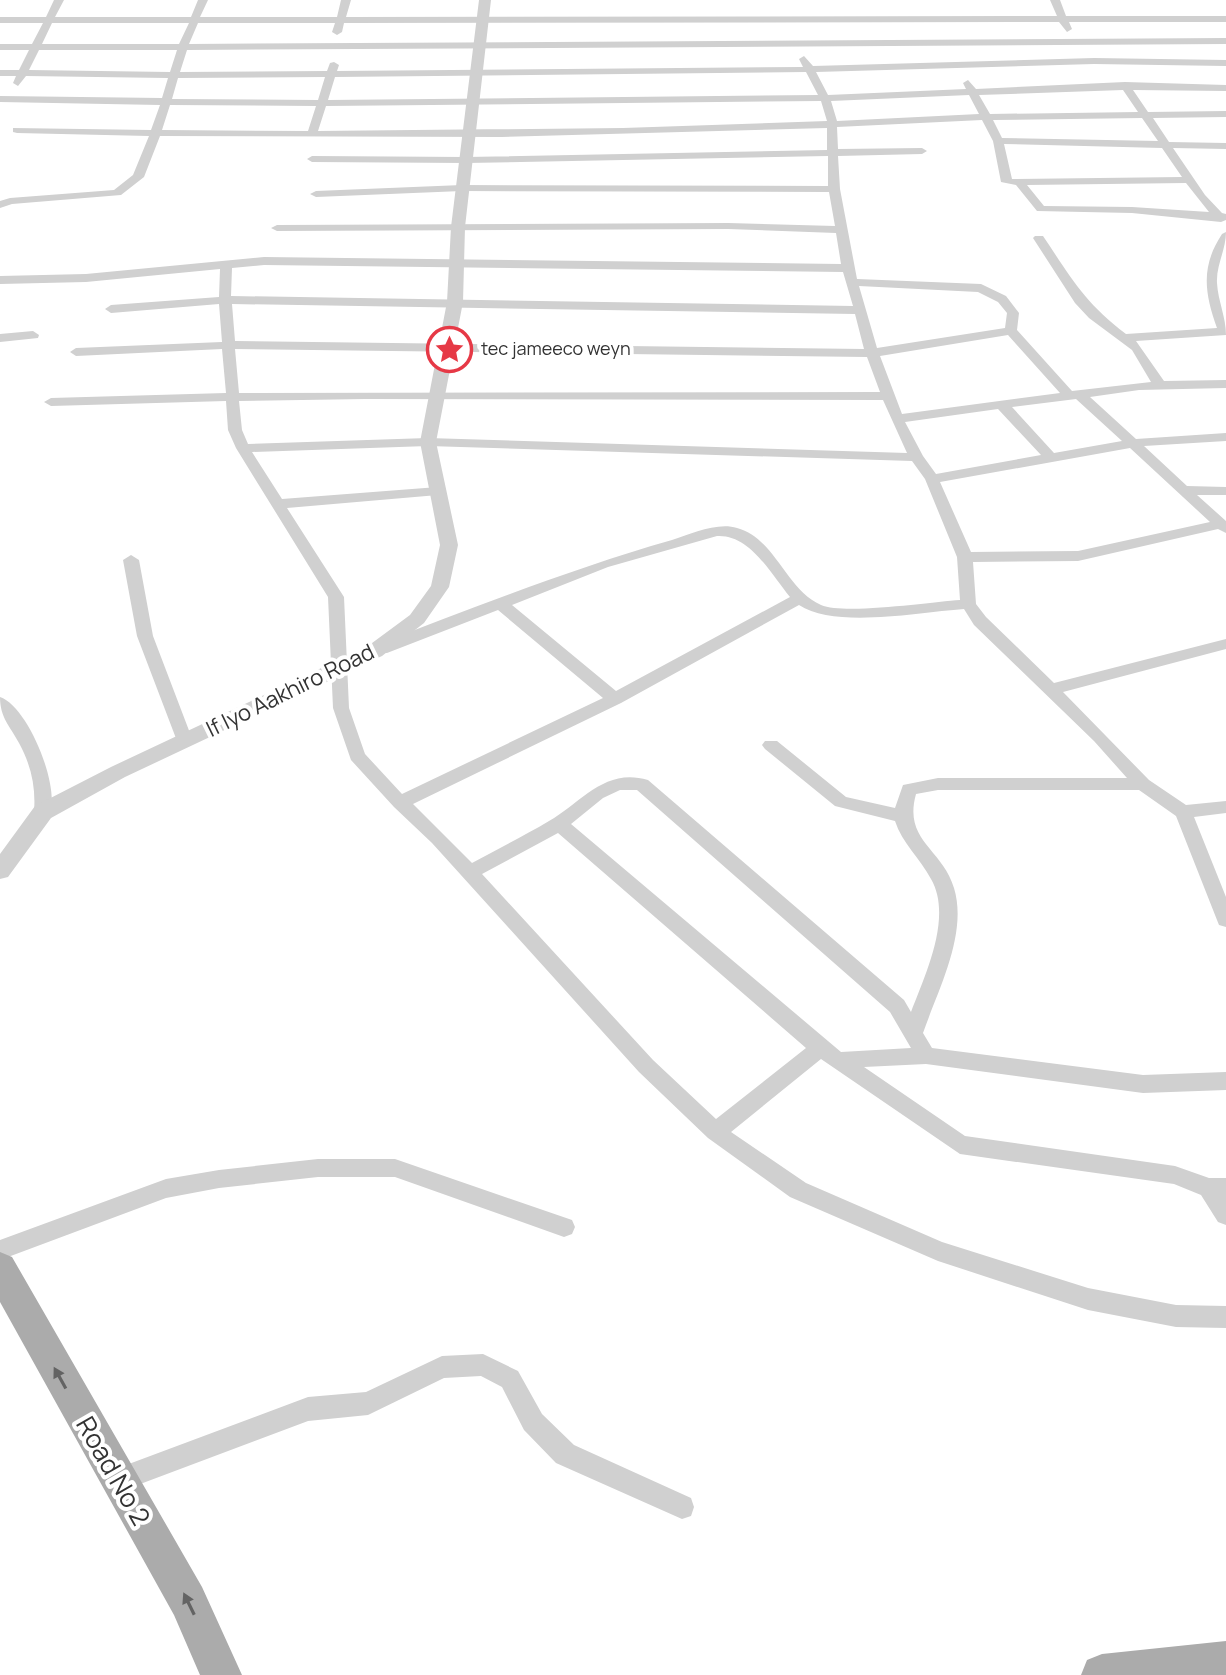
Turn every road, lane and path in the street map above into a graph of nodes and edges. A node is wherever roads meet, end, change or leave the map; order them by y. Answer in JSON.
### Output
{"nodes":[{"id":1,"x":59,"y":0,"type":"edge"},
{"id":2,"x":203,"y":0,"type":"edge"},
{"id":3,"x":346,"y":0,"type":"edge"},
{"id":4,"x":485,"y":0,"type":"edge"},
{"id":5,"x":1055,"y":0,"type":"edge"},
{"id":6,"x":781,"y":13,"type":"junction"},
{"id":7,"x":634,"y":14,"type":"junction"},
{"id":8,"x":930,"y":15,"type":"junction"},
{"id":9,"x":1226,"y":19,"type":"edge"},
{"id":10,"x":0,"y":20,"type":"edge"},
{"id":11,"x":48,"y":20,"type":"junction"},
{"id":12,"x":483,"y":20,"type":"junction"},
{"id":13,"x":1063,"y":20,"type":"junction"},
{"id":14,"x":194,"y":21,"type":"junction"},
{"id":15,"x":339,"y":21,"type":"junction"},
{"id":16,"x":943,"y":41,"type":"junction"},
{"id":17,"x":1072,"y":41,"type":"junction"},
{"id":18,"x":1221,"y":41,"type":"edge"},
{"id":19,"x":791,"y":42,"type":"junction"},
{"id":20,"x":38,"y":46,"type":"junction"},
{"id":21,"x":334,"y":46,"type":"junction"},
{"id":22,"x":645,"y":46,"type":"junction"},
{"id":23,"x":0,"y":47,"type":"edge"},
{"id":24,"x":183,"y":47,"type":"junction"},
{"id":25,"x":480,"y":47,"type":"junction"},
{"id":26,"x":1094,"y":61,"type":"junction"},
{"id":27,"x":1226,"y":62,"type":"edge"},
{"id":28,"x":958,"y":67,"type":"junction"},
{"id":29,"x":810,"y":68,"type":"junction"},
{"id":30,"x":477,"y":72,"type":"junction"},
{"id":31,"x":652,"y":72,"type":"junction"},
{"id":32,"x":0,"y":73,"type":"edge"},
{"id":33,"x":23,"y":73,"type":"junction"},
{"id":34,"x":333,"y":73,"type":"junction"},
{"id":35,"x":175,"y":75,"type":"junction"},
{"id":36,"x":1120,"y":85,"type":"junction"},
{"id":37,"x":1226,"y":88,"type":"edge"},
{"id":38,"x":974,"y":92,"type":"junction"},
{"id":39,"x":825,"y":98,"type":"junction"},
{"id":40,"x":4,"y":99,"type":"edge"},
{"id":41,"x":324,"y":102,"type":"junction"},
{"id":42,"x":166,"y":103,"type":"junction"},
{"id":43,"x":473,"y":103,"type":"junction"},
{"id":44,"x":1142,"y":114,"type":"junction"},
{"id":45,"x":1226,"y":114,"type":"edge"},
{"id":46,"x":986,"y":117,"type":"junction"},
{"id":47,"x":832,"y":125,"type":"junction"},
{"id":48,"x":17,"y":130,"type":"dead end"},
{"id":49,"x":468,"y":133,"type":"junction"},
{"id":50,"x":156,"y":134,"type":"junction"},
{"id":51,"x":312,"y":134,"type":"junction"},
{"id":52,"x":998,"y":141,"type":"junction"},
{"id":53,"x":1167,"y":146,"type":"junction"},
{"id":54,"x":1226,"y":146,"type":"edge"},
{"id":55,"x":922,"y":151,"type":"dead end"},
{"id":56,"x":833,"y":154,"type":"junction"},
{"id":57,"x":312,"y":159,"type":"dead end"},
{"id":58,"x":466,"y":160,"type":"junction"},
{"id":59,"x":1189,"y":180,"type":"junction"},
{"id":60,"x":1018,"y":181,"type":"junction"},
{"id":61,"x":462,"y":188,"type":"junction"},
{"id":62,"x":834,"y":189,"type":"junction"},
{"id":63,"x":316,"y":194,"type":"dead end"},
{"id":64,"x":0,"y":205,"type":"edge"},
{"id":65,"x":1223,"y":219,"type":"edge"},
{"id":66,"x":458,"y":227,"type":"junction"},
{"id":67,"x":277,"y":228,"type":"dead end"},
{"id":68,"x":842,"y":230,"type":"junction"},
{"id":69,"x":1226,"y":236,"type":"edge"},
{"id":70,"x":1039,"y":238,"type":"dead end"},
{"id":71,"x":1221,"y":250,"type":"edge"},
{"id":72,"x":226,"y":264,"type":"junction"},
{"id":73,"x":455,"y":264,"type":"junction"},
{"id":74,"x":848,"y":268,"type":"junction"},
{"id":75,"x":1211,"y":273,"type":"junction"},
{"id":76,"x":1226,"y":277,"type":"edge"},
{"id":77,"x":0,"y":280,"type":"edge"},
{"id":78,"x":853,"y":282,"type":"junction"},
{"id":79,"x":225,"y":300,"type":"junction"},
{"id":80,"x":455,"y":302,"type":"junction"},
{"id":81,"x":111,"y":309,"type":"dead end"},
{"id":82,"x":860,"y":310,"type":"junction"},
{"id":83,"x":1011,"y":331,"type":"junction"},
{"id":84,"x":1225,"y":331,"type":"edge"},
{"id":85,"x":33,"y":335,"type":"dead end"},
{"id":86,"x":0,"y":338,"type":"edge"},
{"id":87,"x":1123,"y":338,"type":"junction"},
{"id":88,"x":230,"y":345,"type":"junction"},
{"id":89,"x":445,"y":350,"type":"junction"},
{"id":90,"x":76,"y":352,"type":"dead end"},
{"id":91,"x":872,"y":353,"type":"junction"},
{"id":92,"x":1226,"y":384,"type":"edge"},
{"id":93,"x":1160,"y":385,"type":"junction"},
{"id":94,"x":437,"y":393,"type":"junction"},
{"id":95,"x":1073,"y":393,"type":"junction"},
{"id":96,"x":233,"y":395,"type":"junction"},
{"id":97,"x":887,"y":396,"type":"junction"},
{"id":98,"x":51,"y":402,"type":"dead end"},
{"id":99,"x":1001,"y":404,"type":"junction"},
{"id":100,"x":897,"y":419,"type":"junction"},
{"id":101,"x":1226,"y":437,"type":"edge"},
{"id":102,"x":428,"y":442,"type":"junction"},
{"id":103,"x":1133,"y":443,"type":"junction"},
{"id":104,"x":243,"y":448,"type":"junction"},
{"id":105,"x":916,"y":457,"type":"junction"},
{"id":106,"x":1051,"y":458,"type":"junction"},
{"id":107,"x":932,"y":479,"type":"junction"},
{"id":108,"x":1185,"y":490,"type":"junction"},
{"id":109,"x":438,"y":491,"type":"junction"},
{"id":110,"x":1226,"y":491,"type":"edge"},
{"id":111,"x":278,"y":504,"type":"junction"},
{"id":112,"x":1224,"y":526,"type":"edge"},
{"id":113,"x":965,"y":557,"type":"junction"},
{"id":114,"x":131,"y":560,"type":"dead end"},
{"id":115,"x":800,"y":598,"type":"junction"},
{"id":116,"x":499,"y":602,"type":"junction"},
{"id":117,"x":968,"y":604,"type":"junction"},
{"id":118,"x":1224,"y":647,"type":"edge"},
{"id":119,"x":375,"y":651,"type":"junction"},
{"id":120,"x":339,"y":669,"type":"junction"},
{"id":121,"x":1050,"y":690,"type":"junction"},
{"id":122,"x":615,"y":699,"type":"junction"},
{"id":123,"x":0,"y":703,"type":"edge"},
{"id":124,"x":185,"y":741,"type":"junction"},
{"id":125,"x":771,"y":745,"type":"dead end"},
{"id":126,"x":1143,"y":784,"type":"junction"},
{"id":127,"x":400,"y":803,"type":"junction"},
{"id":128,"x":1226,"y":807,"type":"edge"},
{"id":129,"x":43,"y":812,"type":"junction"},
{"id":130,"x":1183,"y":812,"type":"junction"},
{"id":131,"x":902,"y":816,"type":"junction"},
{"id":132,"x":559,"y":824,"type":"junction"},
{"id":133,"x":0,"y":871,"type":"edge"},
{"id":134,"x":468,"y":873,"type":"junction"},
{"id":135,"x":1226,"y":920,"type":"edge"},
{"id":136,"x":913,"y":1033,"type":"junction"},
{"id":137,"x":820,"y":1048,"type":"junction"},
{"id":138,"x":926,"y":1056,"type":"junction"},
{"id":139,"x":839,"y":1060,"type":"junction"},
{"id":140,"x":1226,"y":1081,"type":"edge"},
{"id":141,"x":715,"y":1132,"type":"junction"},
{"id":142,"x":1217,"y":1188,"type":"edge"},
{"id":143,"x":1226,"y":1215,"type":"edge"},
{"id":144,"x":564,"y":1227,"type":"dead end"},
{"id":145,"x":0,"y":1250,"type":"edge"},
{"id":146,"x":0,"y":1268,"type":"edge"},
{"id":147,"x":1226,"y":1317,"type":"edge"},
{"id":148,"x":119,"y":1480,"type":"junction"},
{"id":149,"x":682,"y":1507,"type":"dead end"},
{"id":150,"x":1226,"y":1662,"type":"edge"},
{"id":151,"x":1146,"y":1673,"type":"edge"},
{"id":152,"x":221,"y":1675,"type":"edge"},
{"id":153,"x":1102,"y":1675,"type":"edge"}],
"edges":[{"from":1,"to":11,"type":"street"},
{"from":2,"to":14,"type":"street"},
{"from":3,"to":15,"type":"street"},
{"from":4,"to":12,"type":"street","name":"If Iyo Aakhiro Road"},
{"from":5,"to":13,"type":"street"},
{"from":6,"to":7,"type":"street"},
{"from":6,"to":8,"type":"street"},
{"from":6,"to":19,"type":"street"},
{"from":7,"to":12,"type":"street"},
{"from":7,"to":22,"type":"street"},
{"from":8,"to":13,"type":"street"},
{"from":8,"to":16,"type":"street"},
{"from":9,"to":13,"type":"street"},
{"from":10,"to":11,"type":"street"},
{"from":11,"to":14,"type":"street"},
{"from":11,"to":20,"type":"street"},
{"from":12,"to":15,"type":"street"},
{"from":12,"to":25,"type":"street","name":"If Iyo Aakhiro Road"},
{"from":13,"to":17,"type":"street"},
{"from":14,"to":15,"type":"street"},
{"from":14,"to":24,"type":"street"},
{"from":15,"to":21,"type":"street"},
{"from":16,"to":17,"type":"street"},
{"from":16,"to":19,"type":"street"},
{"from":16,"to":28,"type":"street"},
{"from":17,"to":18,"type":"street"},
{"from":17,"to":26,"type":"street"},
{"from":18,"to":27,"type":"street"},
{"from":19,"to":22,"type":"street"},
{"from":19,"to":29,"type":"street"},
{"from":20,"to":23,"type":"street"},
{"from":20,"to":24,"type":"street"},
{"from":20,"to":33,"type":"street"},
{"from":21,"to":24,"type":"street"},
{"from":21,"to":25,"type":"street"},
{"from":21,"to":34,"type":"street"},
{"from":22,"to":25,"type":"street"},
{"from":22,"to":31,"type":"street"},
{"from":24,"to":35,"type":"street"},
{"from":25,"to":30,"type":"street","name":"If Iyo Aakhiro Road"},
{"from":26,"to":27,"type":"street"},
{"from":26,"to":28,"type":"street"},
{"from":26,"to":36,"type":"street"},
{"from":28,"to":29,"type":"street"},
{"from":28,"to":38,"type":"street"},
{"from":29,"to":31,"type":"street"},
{"from":29,"to":39,"type":"street"},
{"from":30,"to":31,"type":"street"},
{"from":30,"to":34,"type":"street"},
{"from":30,"to":43,"type":"street","name":"If Iyo Aakhiro Road"},
{"from":32,"to":33,"type":"street"},
{"from":33,"to":35,"type":"street"},
{"from":33,"to":40,"type":"street"},
{"from":34,"to":35,"type":"street"},
{"from":34,"to":41,"type":"street"},
{"from":35,"to":42,"type":"street"},
{"from":36,"to":37,"type":"street"},
{"from":36,"to":38,"type":"street"},
{"from":36,"to":44,"type":"street"},
{"from":38,"to":39,"type":"street"},
{"from":38,"to":46,"type":"street"},
{"from":39,"to":43,"type":"street"},
{"from":39,"to":47,"type":"street"},
{"from":40,"to":42,"type":"street"},
{"from":41,"to":42,"type":"street"},
{"from":41,"to":43,"type":"street"},
{"from":41,"to":51,"type":"street"},
{"from":42,"to":50,"type":"street"},
{"from":43,"to":49,"type":"street","name":"If Iyo Aakhiro Road"},
{"from":44,"to":45,"type":"street"},
{"from":44,"to":46,"type":"street"},
{"from":44,"to":53,"type":"street"},
{"from":46,"to":47,"type":"street"},
{"from":46,"to":52,"type":"street"},
{"from":47,"to":49,"type":"street"},
{"from":47,"to":56,"type":"street"},
{"from":48,"to":50,"type":"street"},
{"from":49,"to":51,"type":"street"},
{"from":49,"to":58,"type":"street","name":"If Iyo Aakhiro Road"},
{"from":50,"to":51,"type":"street"},
{"from":50,"to":64,"type":"street"},
{"from":52,"to":53,"type":"street"},
{"from":52,"to":60,"type":"street"},
{"from":53,"to":54,"type":"street"},
{"from":53,"to":59,"type":"street"},
{"from":55,"to":56,"type":"street"},
{"from":56,"to":58,"type":"street"},
{"from":56,"to":62,"type":"street"},
{"from":57,"to":58,"type":"street"},
{"from":58,"to":61,"type":"street","name":"If Iyo Aakhiro Road"},
{"from":59,"to":60,"type":"street"},
{"from":59,"to":65,"type":"street"},
{"from":60,"to":65,"type":"street"},
{"from":61,"to":62,"type":"street"},
{"from":61,"to":63,"type":"street"},
{"from":61,"to":66,"type":"street","name":"If Iyo Aakhiro Road"},
{"from":62,"to":68,"type":"street"},
{"from":66,"to":67,"type":"street"},
{"from":66,"to":68,"type":"street"},
{"from":66,"to":73,"type":"street","name":"If Iyo Aakhiro Road"},
{"from":68,"to":74,"type":"street"},
{"from":69,"to":71,"type":"street"},
{"from":70,"to":87,"type":"street"},
{"from":71,"to":75,"type":"street"},
{"from":72,"to":73,"type":"street"},
{"from":72,"to":77,"type":"street"},
{"from":72,"to":79,"type":"street"},
{"from":73,"to":74,"type":"street"},
{"from":73,"to":80,"type":"street","name":"If Iyo Aakhiro Road"},
{"from":74,"to":78,"type":"street"},
{"from":75,"to":76,"type":"street"},
{"from":75,"to":84,"type":"street"},
{"from":78,"to":82,"type":"street"},
{"from":78,"to":83,"type":"street"},
{"from":79,"to":80,"type":"street"},
{"from":79,"to":81,"type":"street"},
{"from":79,"to":88,"type":"street"},
{"from":80,"to":82,"type":"street"},
{"from":80,"to":89,"type":"street","name":"If Iyo Aakhiro Road"},
{"from":82,"to":91,"type":"street"},
{"from":83,"to":91,"type":"street"},
{"from":83,"to":95,"type":"street"},
{"from":84,"to":87,"type":"street"},
{"from":85,"to":86,"type":"street"},
{"from":87,"to":93,"type":"street"},
{"from":88,"to":89,"type":"street"},
{"from":88,"to":90,"type":"street"},
{"from":88,"to":96,"type":"street"},
{"from":89,"to":91,"type":"street"},
{"from":89,"to":94,"type":"street","name":"If Iyo Aakhiro Road"},
{"from":91,"to":97,"type":"street"},
{"from":92,"to":93,"type":"street"},
{"from":93,"to":95,"type":"street"},
{"from":94,"to":96,"type":"street"},
{"from":94,"to":97,"type":"street"},
{"from":94,"to":102,"type":"street","name":"If Iyo Aakhiro Road"},
{"from":95,"to":99,"type":"street"},
{"from":95,"to":103,"type":"street"},
{"from":96,"to":98,"type":"street"},
{"from":96,"to":104,"type":"street"},
{"from":97,"to":100,"type":"street"},
{"from":99,"to":100,"type":"street"},
{"from":99,"to":106,"type":"street"},
{"from":100,"to":105,"type":"street"},
{"from":101,"to":103,"type":"street"},
{"from":102,"to":104,"type":"street"},
{"from":102,"to":105,"type":"street"},
{"from":102,"to":109,"type":"street","name":"If Iyo Aakhiro Road"},
{"from":103,"to":106,"type":"street"},
{"from":103,"to":108,"type":"street"},
{"from":104,"to":111,"type":"street"},
{"from":105,"to":107,"type":"street"},
{"from":106,"to":107,"type":"street"},
{"from":107,"to":113,"type":"street"},
{"from":108,"to":110,"type":"street"},
{"from":108,"to":112,"type":"street"},
{"from":109,"to":111,"type":"street"},
{"from":109,"to":119,"type":"street","name":"If Iyo Aakhiro Road"},
{"from":111,"to":120,"type":"street"},
{"from":112,"to":113,"type":"street"},
{"from":113,"to":117,"type":"street"},
{"from":114,"to":124,"type":"street"},
{"from":115,"to":116,"type":"street"},
{"from":115,"to":117,"type":"street"},
{"from":115,"to":122,"type":"street"},
{"from":116,"to":119,"type":"street"},
{"from":116,"to":122,"type":"street"},
{"from":117,"to":121,"type":"street"},
{"from":118,"to":121,"type":"street"},
{"from":119,"to":120,"type":"street","name":"If Iyo Aakhiro Road"},
{"from":120,"to":124,"type":"street","name":"If Iyo Aakhiro Road"},
{"from":120,"to":127,"type":"street"},
{"from":121,"to":126,"type":"street"},
{"from":122,"to":127,"type":"street"},
{"from":123,"to":129,"type":"street"},
{"from":124,"to":129,"type":"street","name":"If Iyo Aakhiro Road"},
{"from":125,"to":131,"type":"street"},
{"from":126,"to":130,"type":"street"},
{"from":126,"to":131,"type":"street"},
{"from":127,"to":134,"type":"street"},
{"from":128,"to":130,"type":"street"},
{"from":129,"to":133,"type":"street","name":"If Iyo Aakhiro Road"},
{"from":130,"to":135,"type":"street"},
{"from":131,"to":136,"type":"street"},
{"from":132,"to":134,"type":"street"},
{"from":132,"to":136,"type":"street"},
{"from":132,"to":137,"type":"street"},
{"from":134,"to":141,"type":"street"},
{"from":136,"to":138,"type":"street"},
{"from":137,"to":139,"type":"street"},
{"from":137,"to":141,"type":"street"},
{"from":138,"to":139,"type":"street"},
{"from":138,"to":140,"type":"street"},
{"from":139,"to":142,"type":"street"},
{"from":141,"to":147,"type":"street"},
{"from":142,"to":143,"type":"street"},
{"from":144,"to":145,"type":"street"},
{"from":148,"to":146,"type":"main road","name":"Road No 2","one_way":true},
{"from":148,"to":149,"type":"street"},
{"from":152,"to":148,"type":"main road","name":"Road No 2","one_way":true},
{"from":150,"to":151,"type":"main road"},
{"from":151,"to":153,"type":"main road"}]}
